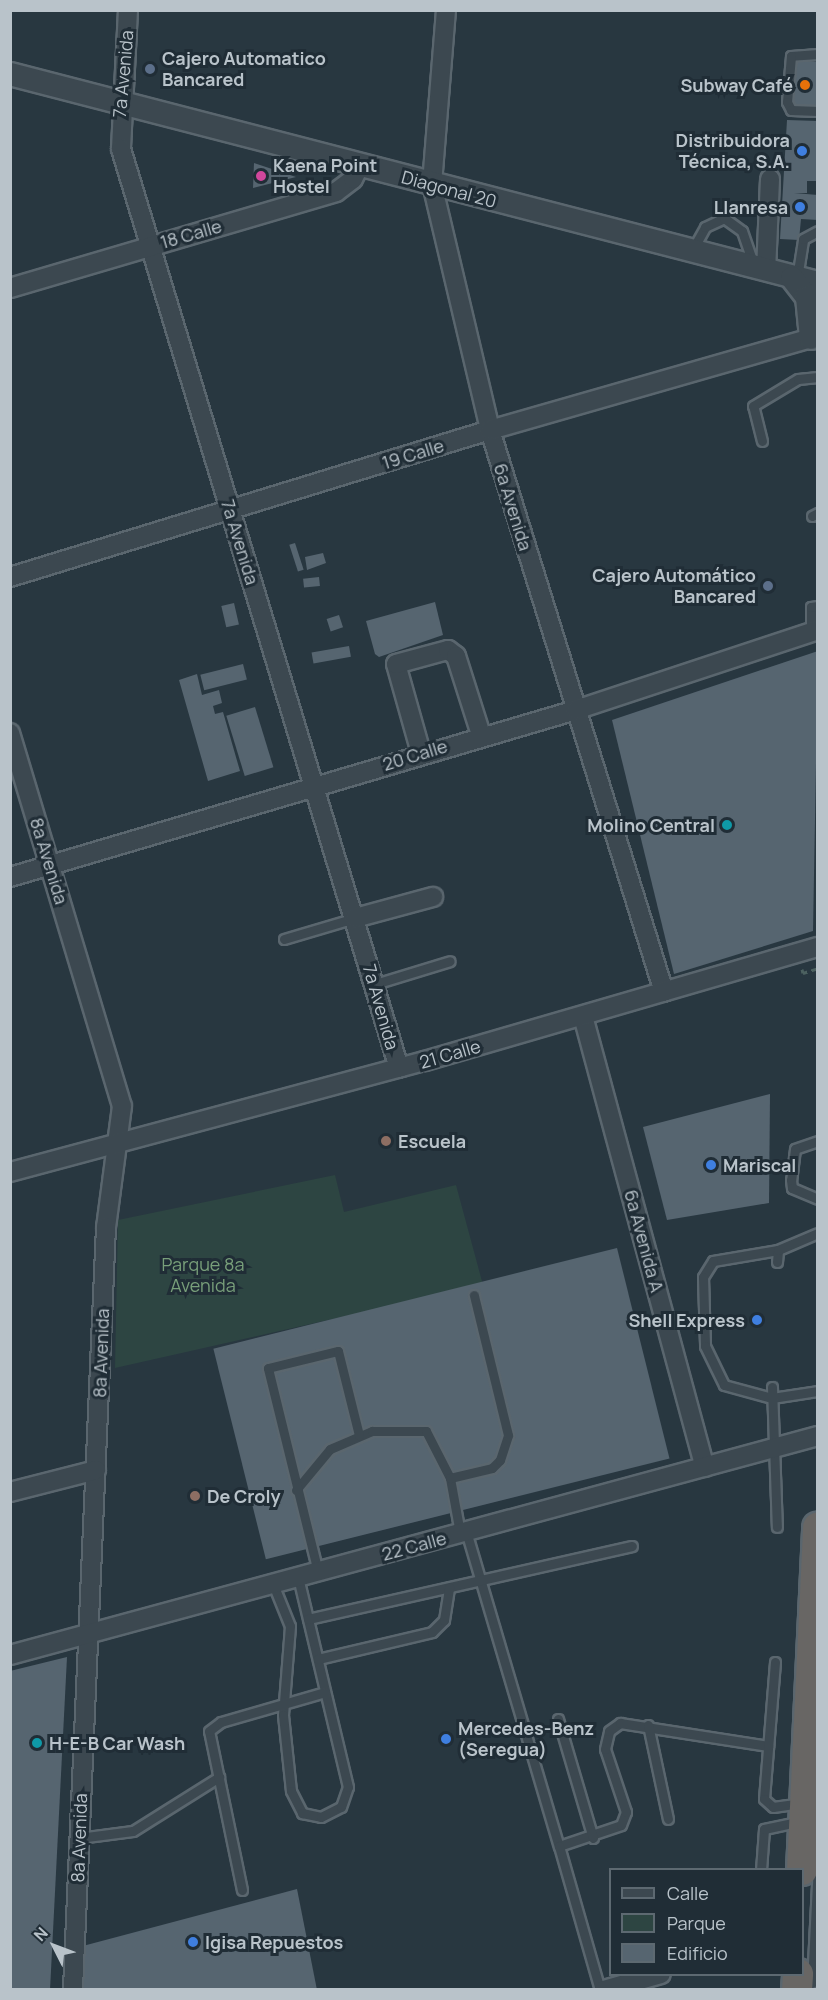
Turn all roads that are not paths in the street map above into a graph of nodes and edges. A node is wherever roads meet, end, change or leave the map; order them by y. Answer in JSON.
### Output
{"nodes":[{"id":1,"x":128,"y":10,"type":"edge"},
{"id":2,"x":446,"y":10,"type":"edge"},
{"id":3,"x":818,"y":54,"type":"edge"},
{"id":4,"x":10,"y":74,"type":"edge"},
{"id":5,"x":121,"y":103,"type":"junction"},
{"id":6,"x":818,"y":111,"type":"edge"},
{"id":7,"x":360,"y":165,"type":"junction"},
{"id":8,"x":770,"y":179,"type":"dead end"},
{"id":9,"x":432,"y":184,"type":"junction"},
{"id":10,"x":818,"y":231,"type":"edge"},
{"id":11,"x":150,"y":246,"type":"junction"},
{"id":12,"x":691,"y":252,"type":"junction"},
{"id":13,"x":760,"y":270,"type":"junction"},
{"id":14,"x":802,"y":280,"type":"edge"},
{"id":15,"x":10,"y":288,"type":"edge"},
{"id":16,"x":814,"y":337,"type":"edge"},
{"id":17,"x":818,"y":377,"type":"edge"},
{"id":18,"x":490,"y":430,"type":"junction"},
{"id":19,"x":762,"y":441,"type":"dead end"},
{"id":20,"x":230,"y":510,"type":"junction"},
{"id":21,"x":10,"y":577,"type":"edge"},
{"id":22,"x":814,"y":606,"type":"edge"},
{"id":23,"x":814,"y":631,"type":"edge"},
{"id":24,"x":576,"y":710,"type":"junction"},
{"id":25,"x":10,"y":733,"type":"edge"},
{"id":26,"x":481,"y":735,"type":"junction"},
{"id":27,"x":421,"y":753,"type":"junction"},
{"id":28,"x":315,"y":786,"type":"junction"},
{"id":29,"x":50,"y":866,"type":"junction"},
{"id":30,"x":10,"y":877,"type":"edge"},
{"id":31,"x":433,"y":897,"type":"dead end"},
{"id":32,"x":355,"y":918,"type":"junction"},
{"id":33,"x":284,"y":939,"type":"dead end"},
{"id":34,"x":818,"y":947,"type":"edge"},
{"id":35,"x":450,"y":961,"type":"dead end"},
{"id":36,"x":375,"y":984,"type":"junction"},
{"id":37,"x":664,"y":992,"type":"junction"},
{"id":38,"x":583,"y":1016,"type":"junction"},
{"id":39,"x":399,"y":1068,"type":"junction"},
{"id":40,"x":818,"y":1141,"type":"edge"},
{"id":41,"x":117,"y":1144,"type":"junction"},
{"id":42,"x":10,"y":1172,"type":"edge"},
{"id":43,"x":818,"y":1199,"type":"edge"},
{"id":44,"x":818,"y":1233,"type":"edge"},
{"id":45,"x":778,"y":1250,"type":"junction"},
{"id":46,"x":777,"y":1262,"type":"dead end"},
{"id":47,"x":474,"y":1295,"type":"dead end"},
{"id":48,"x":772,"y":1387,"type":"dead end"},
{"id":49,"x":818,"y":1391,"type":"edge"},
{"id":50,"x":772,"y":1398,"type":"junction"},
{"id":51,"x":359,"y":1436,"type":"junction"},
{"id":52,"x":818,"y":1436,"type":"edge"},
{"id":53,"x":773,"y":1448,"type":"junction"},
{"id":54,"x":705,"y":1467,"type":"junction"},
{"id":55,"x":96,"y":1470,"type":"junction"},
{"id":56,"x":450,"y":1478,"type":"junction"},
{"id":57,"x":296,"y":1490,"type":"junction"},
{"id":58,"x":10,"y":1492,"type":"edge"},
{"id":59,"x":777,"y":1527,"type":"dead end"},
{"id":60,"x":818,"y":1527,"type":"edge"},
{"id":61,"x":463,"y":1532,"type":"junction"},
{"id":62,"x":632,"y":1546,"type":"dead end"},
{"id":63,"x":318,"y":1572,"type":"junction"},
{"id":64,"x":298,"y":1577,"type":"junction"},
{"id":65,"x":484,"y":1580,"type":"junction"},
{"id":66,"x":273,"y":1584,"type":"junction"},
{"id":67,"x":449,"y":1587,"type":"junction"},
{"id":68,"x":308,"y":1619,"type":"junction"},
{"id":69,"x":86,"y":1635,"type":"junction"},
{"id":70,"x":10,"y":1655,"type":"edge"},
{"id":71,"x":318,"y":1659,"type":"junction"},
{"id":72,"x":775,"y":1662,"type":"dead end"},
{"id":73,"x":325,"y":1692,"type":"junction"},
{"id":74,"x":284,"y":1704,"type":"junction"},
{"id":75,"x":558,"y":1719,"type":"dead end"},
{"id":76,"x":648,"y":1725,"type":"junction"},
{"id":77,"x":768,"y":1746,"type":"junction"},
{"id":78,"x":219,"y":1777,"type":"junction"},
{"id":79,"x":805,"y":1811,"type":"junction"},
{"id":80,"x":668,"y":1820,"type":"dead end"},
{"id":81,"x":79,"y":1838,"type":"junction"},
{"id":82,"x":593,"y":1838,"type":"junction"},
{"id":83,"x":559,"y":1846,"type":"junction"},
{"id":84,"x":818,"y":1866,"type":"edge"},
{"id":85,"x":761,"y":1868,"type":"edge"},
{"id":86,"x":802,"y":1868,"type":"edge"},
{"id":87,"x":242,"y":1890,"type":"dead end"},
{"id":88,"x":653,"y":1976,"type":"edge"},
{"id":89,"x":73,"y":1989,"type":"edge"},
{"id":90,"x":602,"y":1989,"type":"edge"},
{"id":91,"x":812,"y":1989,"type":"edge"}],
"edges":[{"from":1,"to":5,"type":"street","name":"7a Avenida"},
{"from":2,"to":9,"type":"street","name":"6a Avenida"},
{"from":3,"to":6,"type":"lane"},
{"from":4,"to":5,"type":"street","name":"Diagonal 20"},
{"from":5,"to":7,"type":"street","name":"Diagonal 20"},
{"from":5,"to":11,"type":"street","name":"7a Avenida"},
{"from":7,"to":9,"type":"street","name":"Diagonal 20"},
{"from":7,"to":11,"type":"street","name":"18 Calle"},
{"from":8,"to":13,"type":"street"},
{"from":9,"to":12,"type":"street","name":"Diagonal 20"},
{"from":9,"to":18,"type":"street","name":"6a Avenida"},
{"from":10,"to":14,"type":"lane"},
{"from":11,"to":15,"type":"street","name":"18 Calle"},
{"from":11,"to":20,"type":"street","name":"7a Avenida"},
{"from":12,"to":13,"type":"street","name":"Diagonal 20"},
{"from":12,"to":13,"type":"lane"},
{"from":13,"to":14,"type":"street","name":"Diagonal 20"},
{"from":14,"to":16,"type":"street"},
{"from":16,"to":18,"type":"street","name":"19 Calle"},
{"from":17,"to":19,"type":"lane"},
{"from":18,"to":20,"type":"street","name":"19 Calle"},
{"from":18,"to":24,"type":"street","name":"6a Avenida"},
{"from":20,"to":21,"type":"street","name":"19 Calle"},
{"from":20,"to":28,"type":"street","name":"7a Avenida"},
{"from":22,"to":23,"type":"lane"},
{"from":23,"to":24,"type":"street","name":"20 Calle"},
{"from":24,"to":26,"type":"street","name":"20 Calle"},
{"from":24,"to":37,"type":"street","name":"6a Avenida"},
{"from":25,"to":29,"type":"street","name":"8a Avenida"},
{"from":26,"to":27,"type":"street","name":"20 Calle"},
{"from":26,"to":27,"type":"street"},
{"from":27,"to":28,"type":"street","name":"20 Calle"},
{"from":28,"to":29,"type":"street","name":"20 Calle"},
{"from":28,"to":32,"type":"street","name":"7a Avenida"},
{"from":29,"to":30,"type":"street","name":"20 Calle"},
{"from":29,"to":41,"type":"street","name":"8a Avenida"},
{"from":31,"to":32,"type":"street"},
{"from":32,"to":33,"type":"lane"},
{"from":32,"to":36,"type":"street","name":"7a Avenida"},
{"from":34,"to":37,"type":"street","name":"21 Calle"},
{"from":35,"to":36,"type":"lane"},
{"from":36,"to":39,"type":"street","name":"7a Avenida"},
{"from":37,"to":38,"type":"street","name":"21 Calle"},
{"from":38,"to":39,"type":"street","name":"21 Calle"},
{"from":38,"to":54,"type":"street","name":"6a Avenida A"},
{"from":39,"to":41,"type":"street","name":"21 Calle"},
{"from":40,"to":43,"type":"lane"},
{"from":41,"to":42,"type":"street","name":"21 Calle"},
{"from":41,"to":55,"type":"street","name":"8a Avenida"},
{"from":44,"to":45,"type":"lane"},
{"from":45,"to":46,"type":"lane"},
{"from":45,"to":50,"type":"lane"},
{"from":47,"to":56,"type":"lane"},
{"from":48,"to":50,"type":"lane"},
{"from":49,"to":50,"type":"lane"},
{"from":50,"to":53,"type":"lane"},
{"from":51,"to":56,"type":"lane"},
{"from":51,"to":57,"type":"lane"},
{"from":51,"to":57,"type":"lane"},
{"from":52,"to":53,"type":"street","name":"22 Calle"},
{"from":53,"to":54,"type":"street","name":"22 Calle"},
{"from":53,"to":59,"type":"lane"},
{"from":54,"to":61,"type":"street","name":"22 Calle"},
{"from":55,"to":58,"type":"street"},
{"from":55,"to":69,"type":"street","name":"8a Avenida"},
{"from":56,"to":61,"type":"lane"},
{"from":57,"to":63,"type":"lane"},
{"from":60,"to":79,"type":"highway"},
{"from":61,"to":63,"type":"street","name":"22 Calle"},
{"from":61,"to":65,"type":"lane"},
{"from":62,"to":65,"type":"lane"},
{"from":63,"to":64,"type":"street","name":"22 Calle"},
{"from":64,"to":66,"type":"street","name":"22 Calle"},
{"from":64,"to":68,"type":"lane"},
{"from":65,"to":67,"type":"lane"},
{"from":65,"to":83,"type":"lane"},
{"from":66,"to":69,"type":"street","name":"22 Calle"},
{"from":66,"to":74,"type":"lane"},
{"from":67,"to":68,"type":"lane"},
{"from":67,"to":71,"type":"lane"},
{"from":68,"to":71,"type":"lane"},
{"from":69,"to":70,"type":"street","name":"22 Calle"},
{"from":69,"to":81,"type":"street","name":"8a Avenida"},
{"from":71,"to":73,"type":"lane"},
{"from":72,"to":77,"type":"lane"},
{"from":73,"to":74,"type":"lane"},
{"from":73,"to":74,"type":"lane"},
{"from":74,"to":78,"type":"lane"},
{"from":75,"to":82,"type":"lane"},
{"from":76,"to":77,"type":"lane"},
{"from":76,"to":80,"type":"lane"},
{"from":76,"to":82,"type":"lane"},
{"from":77,"to":79,"type":"lane"},
{"from":78,"to":81,"type":"lane"},
{"from":78,"to":87,"type":"lane"},
{"from":79,"to":85,"type":"lane"},
{"from":79,"to":86,"type":"highway"},
{"from":81,"to":89,"type":"street","name":"8a Avenida"},
{"from":82,"to":83,"type":"lane"},
{"from":83,"to":90,"type":"lane"},
{"from":84,"to":91,"type":"lane"},
{"from":88,"to":90,"type":"street"}]}
